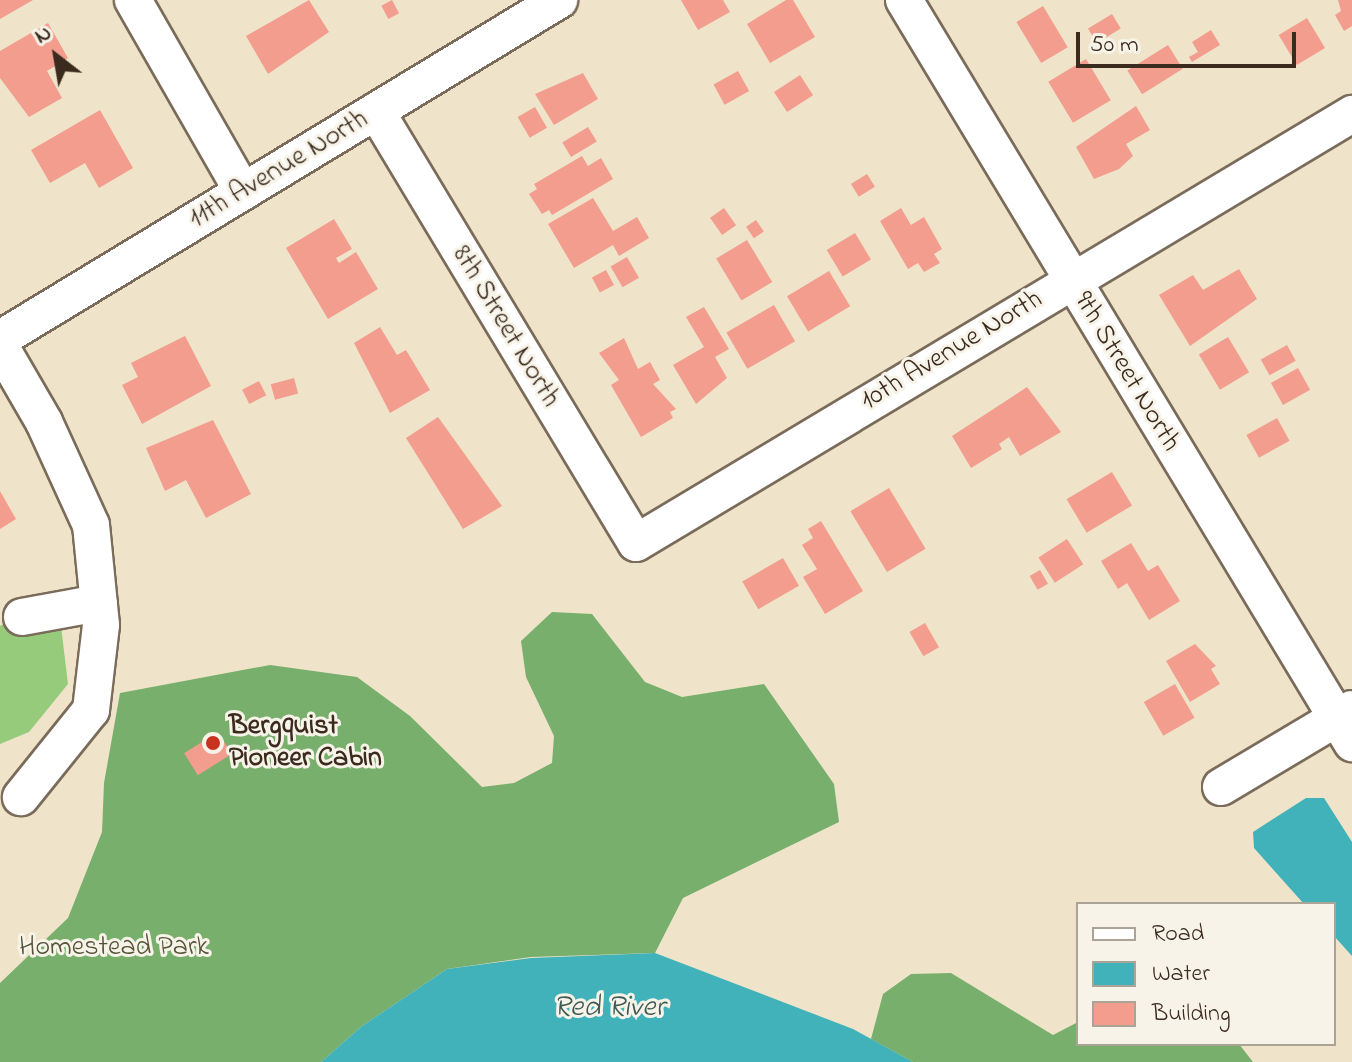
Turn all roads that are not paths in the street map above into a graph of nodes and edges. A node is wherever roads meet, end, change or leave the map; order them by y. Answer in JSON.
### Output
{"nodes":[{"id":1,"x":133,"y":0,"type":"edge"},
{"id":2,"x":559,"y":0,"type":"edge"},
{"id":3,"x":904,"y":0,"type":"edge"},
{"id":4,"x":376,"y":111,"type":"junction"},
{"id":5,"x":1352,"y":114,"type":"edge"},
{"id":6,"x":243,"y":192,"type":"junction"},
{"id":7,"x":1070,"y":280,"type":"junction"},
{"id":8,"x":0,"y":339,"type":"edge"},
{"id":9,"x":0,"y":346,"type":"edge"},
{"id":10,"x":636,"y":543,"type":"joint"},
{"id":11,"x":99,"y":603,"type":"junction"},
{"id":12,"x":22,"y":617,"type":"dead end"},
{"id":13,"x":1347,"y":723,"type":"edge"},
{"id":14,"x":1221,"y":787,"type":"dead end"},
{"id":15,"x":21,"y":797,"type":"dead end"}],
"edges":[{"from":1,"to":6,"type":"street"},
{"from":2,"to":4,"type":"street","name":"11th Avenue North"},
{"from":3,"to":7,"type":"street","name":"9th Street North"},
{"from":4,"to":6,"type":"street","name":"11th Avenue North"},
{"from":4,"to":10,"type":"street","name":"8th Street North"},
{"from":5,"to":7,"type":"street","name":"10th Avenue North"},
{"from":6,"to":8,"type":"street","name":"11th Avenue North"},
{"from":7,"to":10,"type":"street","name":"10th Avenue North"},
{"from":7,"to":13,"type":"street","name":"9th Street North"},
{"from":9,"to":11,"type":"street"},
{"from":11,"to":12,"type":"street"},
{"from":11,"to":15,"type":"street"},
{"from":13,"to":14,"type":"street"}]}
